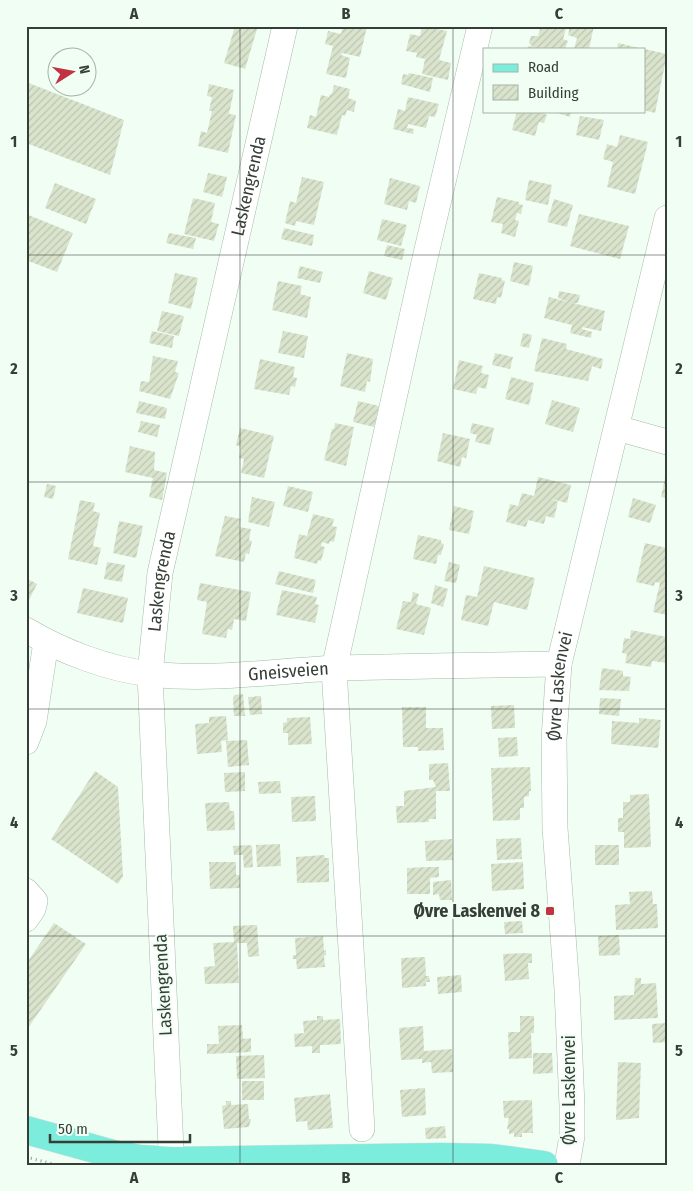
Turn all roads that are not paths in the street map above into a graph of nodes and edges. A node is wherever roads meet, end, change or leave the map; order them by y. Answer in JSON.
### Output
{"nodes":[{"id":1,"x":285,"y":26,"type":"edge"},
{"id":2,"x":480,"y":26,"type":"edge"},
{"id":3,"x":667,"y":218,"type":"edge"},
{"id":4,"x":658,"y":291,"type":"edge"},
{"id":5,"x":616,"y":428,"type":"junction"},
{"id":6,"x":667,"y":442,"type":"edge"},
{"id":7,"x":36,"y":636,"type":"edge"},
{"id":8,"x":559,"y":664,"type":"junction"},
{"id":9,"x":334,"y":668,"type":"junction"},
{"id":10,"x":150,"y":674,"type":"junction"},
{"id":11,"x":29,"y":727,"type":"edge"},
{"id":12,"x":26,"y":891,"type":"edge"},
{"id":13,"x":26,"y":919,"type":"edge"},
{"id":14,"x":362,"y":1129,"type":"dead end"},
{"id":15,"x":26,"y":1130,"type":"edge"},
{"id":16,"x":173,"y":1158,"type":"edge"},
{"id":17,"x":544,"y":1165,"type":"edge"},
{"id":18,"x":567,"y":1165,"type":"edge"}],
"edges":[{"from":1,"to":10,"type":"street","name":"Laskengrenda"},
{"from":2,"to":9,"type":"street"},
{"from":3,"to":4,"type":"street","name":"Øvre Laskenvei"},
{"from":4,"to":5,"type":"street","name":"Øvre Laskenvei"},
{"from":5,"to":6,"type":"street"},
{"from":5,"to":8,"type":"street","name":"Øvre Laskenvei"},
{"from":7,"to":10,"type":"street","name":"Gneisveien"},
{"from":7,"to":11,"type":"street"},
{"from":8,"to":9,"type":"street","name":"Gneisveien"},
{"from":8,"to":18,"type":"street","name":"Øvre Laskenvei"},
{"from":9,"to":10,"type":"street","name":"Gneisveien"},
{"from":9,"to":14,"type":"street"},
{"from":10,"to":16,"type":"street","name":"Laskengrenda"},
{"from":12,"to":13,"type":"street"},
{"from":15,"to":16,"type":"main road"},
{"from":16,"to":17,"type":"main road"}]}
